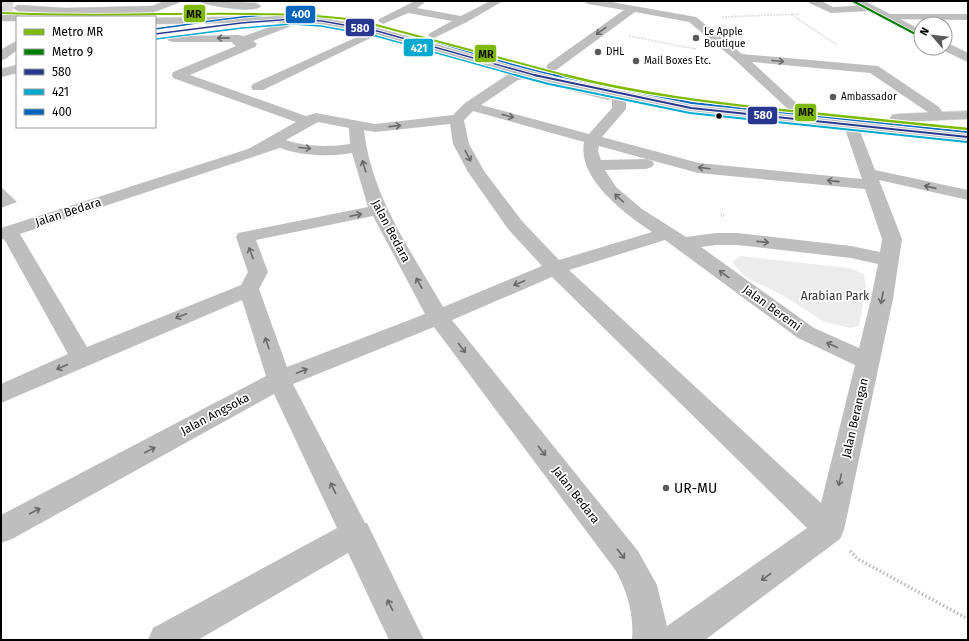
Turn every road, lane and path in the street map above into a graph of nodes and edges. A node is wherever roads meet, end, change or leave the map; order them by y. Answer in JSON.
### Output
{"nodes":[{"id":1,"x":174,"y":1,"type":"edge"},
{"id":2,"x":206,"y":1,"type":"edge"},
{"id":3,"x":424,"y":1,"type":"edge"},
{"id":4,"x":498,"y":1,"type":"edge"},
{"id":5,"x":588,"y":1,"type":"edge"},
{"id":6,"x":813,"y":1,"type":"edge"},
{"id":7,"x":856,"y":1,"type":"edge"},
{"id":8,"x":869,"y":8,"type":"junction"},
{"id":9,"x":154,"y":9,"type":"junction"},
{"id":10,"x":632,"y":9,"type":"junction"},
{"id":11,"x":406,"y":10,"type":"junction"},
{"id":12,"x":18,"y":13,"type":"edge"},
{"id":13,"x":136,"y":16,"type":"edge"},
{"id":14,"x":888,"y":17,"type":"junction"},
{"id":15,"x":968,"y":17,"type":"edge"},
{"id":16,"x":3,"y":18,"type":"edge"},
{"id":17,"x":296,"y":19,"type":"junction"},
{"id":18,"x":692,"y":19,"type":"junction"},
{"id":19,"x":463,"y":20,"type":"junction"},
{"id":20,"x":156,"y":21,"type":"edge"},
{"id":21,"x":16,"y":25,"type":"edge"},
{"id":22,"x":380,"y":26,"type":"junction"},
{"id":23,"x":913,"y":30,"type":"edge"},
{"id":24,"x":601,"y":31,"type":"junction"},
{"id":25,"x":156,"y":34,"type":"edge"},
{"id":26,"x":434,"y":35,"type":"junction"},
{"id":27,"x":172,"y":39,"type":"dead end"},
{"id":28,"x":245,"y":40,"type":"junction"},
{"id":29,"x":16,"y":46,"type":"edge"},
{"id":30,"x":953,"y":50,"type":"edge"},
{"id":31,"x":1,"y":56,"type":"edge"},
{"id":32,"x":739,"y":57,"type":"junction"},
{"id":33,"x":968,"y":58,"type":"edge"},
{"id":34,"x":16,"y":59,"type":"edge"},
{"id":35,"x":1,"y":64,"type":"edge"},
{"id":36,"x":552,"y":67,"type":"junction"},
{"id":37,"x":16,"y":69,"type":"edge"},
{"id":38,"x":873,"y":69,"type":"junction"},
{"id":39,"x":1,"y":73,"type":"edge"},
{"id":40,"x":536,"y":76,"type":"junction"},
{"id":41,"x":258,"y":87,"type":"dead end"},
{"id":42,"x":619,"y":95,"type":"junction"},
{"id":43,"x":470,"y":106,"type":"junction"},
{"id":44,"x":796,"y":109,"type":"junction"},
{"id":45,"x":968,"y":115,"type":"edge"},
{"id":46,"x":938,"y":116,"type":"junction"},
{"id":47,"x":897,"y":118,"type":"junction"},
{"id":48,"x":456,"y":119,"type":"junction"},
{"id":49,"x":308,"y":122,"type":"junction"},
{"id":50,"x":356,"y":125,"type":"junction"},
{"id":51,"x":968,"y":125,"type":"edge"},
{"id":52,"x":851,"y":126,"type":"junction"},
{"id":53,"x":968,"y":137,"type":"edge"},
{"id":54,"x":592,"y":139,"type":"junction"},
{"id":55,"x":358,"y":147,"type":"junction"},
{"id":56,"x":254,"y":152,"type":"junction"},
{"id":57,"x":646,"y":164,"type":"dead end"},
{"id":58,"x":594,"y":165,"type":"junction"},
{"id":59,"x":870,"y":179,"type":"junction"},
{"id":60,"x":968,"y":195,"type":"edge"},
{"id":61,"x":378,"y":210,"type":"junction"},
{"id":62,"x":5,"y":233,"type":"edge"},
{"id":63,"x":675,"y":238,"type":"junction"},
{"id":64,"x":888,"y":260,"type":"junction"},
{"id":65,"x":555,"y":268,"type":"junction"},
{"id":66,"x":249,"y":289,"type":"junction"},
{"id":67,"x":438,"y":317,"type":"junction"},
{"id":68,"x":82,"y":358,"type":"junction"},
{"id":69,"x":868,"y":361,"type":"junction"},
{"id":70,"x":279,"y":380,"type":"junction"},
{"id":71,"x":1,"y":394,"type":"edge"},
{"id":72,"x":1,"y":530,"type":"edge"},
{"id":73,"x":828,"y":530,"type":"junction"},
{"id":74,"x":356,"y":533,"type":"junction"},
{"id":75,"x":968,"y":619,"type":"edge"},
{"id":76,"x":165,"y":640,"type":"edge"},
{"id":77,"x":407,"y":640,"type":"edge"},
{"id":78,"x":649,"y":640,"type":"edge"},
{"id":79,"x":676,"y":640,"type":"edge"}],
"edges":[{"from":1,"to":9,"type":"main road"},
{"from":2,"to":22,"type":"main road"},
{"from":3,"to":11,"type":"main road"},
{"from":4,"to":19,"type":"main road"},
{"from":5,"to":10,"type":"main road"},
{"from":6,"to":8,"type":"main road"},
{"from":7,"to":8,"type":"main road"},
{"from":8,"to":14,"type":"main road"},
{"from":9,"to":12,"type":"main road"},
{"from":9,"to":13,"type":"main road"},
{"from":10,"to":18,"type":"main road"},
{"from":10,"to":24,"type":"main road"},
{"from":11,"to":19,"type":"main road"},
{"from":11,"to":22,"type":"main road"},
{"from":12,"to":16,"type":"main road"},
{"from":14,"to":15,"type":"main road"},
{"from":14,"to":23,"type":"main road"},
{"from":16,"to":21,"type":"main road"},
{"from":17,"to":20,"type":"main road"},
{"from":17,"to":22,"type":"main road"},
{"from":17,"to":25,"type":"main road"},
{"from":17,"to":28,"type":"main road"},
{"from":18,"to":32,"type":"main road"},
{"from":18,"to":38,"type":"path"},
{"from":19,"to":26,"type":"main road"},
{"from":22,"to":26,"type":"main road"},
{"from":22,"to":40,"type":"main road"},
{"from":22,"to":41,"type":"main road"},
{"from":24,"to":32,"type":"path"},
{"from":24,"to":36,"type":"main road","one_way":true},
{"from":26,"to":36,"type":"main road"},
{"from":28,"to":27,"type":"main road","one_way":true},
{"from":28,"to":49,"type":"main road"},
{"from":29,"to":31,"type":"main road"},
{"from":30,"to":33,"type":"main road"},
{"from":32,"to":38,"type":"main road","one_way":true},
{"from":32,"to":44,"type":"main road"},
{"from":34,"to":35,"type":"main road"},
{"from":36,"to":44,"type":"main road"},
{"from":37,"to":39,"type":"main road"},
{"from":38,"to":46,"type":"main road"},
{"from":40,"to":42,"type":"main road"},
{"from":40,"to":43,"type":"main road"},
{"from":42,"to":52,"type":"main road"},
{"from":42,"to":54,"type":"main road"},
{"from":43,"to":48,"type":"main road"},
{"from":43,"to":54,"type":"main road","one_way":true},
{"from":44,"to":47,"type":"main road"},
{"from":45,"to":46,"type":"main road"},
{"from":46,"to":47,"type":"main road"},
{"from":47,"to":51,"type":"main road"},
{"from":50,"to":48,"type":"main road","one_way":true},
{"from":48,"to":65,"type":"main road","one_way":true},
{"from":49,"to":50,"type":"main road","name":"Jalan Bedara"},
{"from":49,"to":56,"type":"main road","name":"Jalan Bedara"},
{"from":50,"to":55,"type":"main road","name":"Jalan Bedara"},
{"from":52,"to":53,"type":"main road"},
{"from":52,"to":59,"type":"main road","name":"Jalan Berangan"},
{"from":54,"to":58,"type":"main road","name":"Jalan Beremi"},
{"from":59,"to":54,"type":"main road","one_way":true},
{"from":56,"to":55,"type":"main road","one_way":true},
{"from":61,"to":55,"type":"main road","name":"Jalan Bedara","one_way":true},
{"from":56,"to":62,"type":"main road","name":"Jalan Bedara"},
{"from":57,"to":58,"type":"main road"},
{"from":63,"to":58,"type":"main road","name":"Jalan Beremi","one_way":true},
{"from":60,"to":59,"type":"main road","one_way":true},
{"from":59,"to":64,"type":"main road","name":"Jalan Berangan"},
{"from":66,"to":61,"type":"main road","one_way":true},
{"from":67,"to":61,"type":"main road","name":"Jalan Bedara","one_way":true},
{"from":62,"to":68,"type":"main road"},
{"from":63,"to":64,"type":"main road","one_way":true},
{"from":63,"to":65,"type":"main road","name":"Jalan Angsoka"},
{"from":69,"to":63,"type":"main road","name":"Jalan Beremi","one_way":true},
{"from":64,"to":69,"type":"main road","name":"Jalan Berangan","one_way":true},
{"from":65,"to":67,"type":"main road","name":"Jalan Angsoka","one_way":true},
{"from":65,"to":73,"type":"main road"},
{"from":66,"to":68,"type":"main road","one_way":true},
{"from":70,"to":66,"type":"main road","one_way":true},
{"from":70,"to":67,"type":"main road","name":"Jalan Angsoka","one_way":true},
{"from":67,"to":78,"type":"main road","name":"Jalan Bedara","one_way":true},
{"from":68,"to":71,"type":"main road","one_way":true},
{"from":69,"to":73,"type":"main road","name":"Jalan Berangan","one_way":true},
{"from":72,"to":70,"type":"main road","name":"Jalan Angsoka","one_way":true},
{"from":74,"to":70,"type":"main road","one_way":true},
{"from":73,"to":75,"type":"path"},
{"from":73,"to":79,"type":"main road","one_way":true},
{"from":74,"to":76,"type":"main road"},
{"from":77,"to":74,"type":"main road","one_way":true}]}
